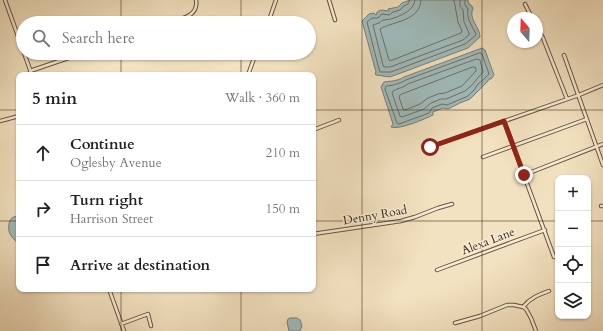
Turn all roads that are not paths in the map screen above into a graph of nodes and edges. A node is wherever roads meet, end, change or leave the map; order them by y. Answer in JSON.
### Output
{"nodes":[{"id":1,"x":5,"y":0,"type":"edge"},
{"id":2,"x":196,"y":0,"type":"edge"},
{"id":3,"x":276,"y":0,"type":"edge"},
{"id":4,"x":329,"y":0,"type":"edge"},
{"id":5,"x":525,"y":4,"type":"dead end"},
{"id":6,"x":529,"y":12,"type":"edge"},
{"id":7,"x":188,"y":16,"type":"edge"},
{"id":8,"x":271,"y":16,"type":"edge"},
{"id":9,"x":335,"y":20,"type":"dead end"},
{"id":10,"x":16,"y":30,"type":"edge"},
{"id":11,"x":543,"y":38,"type":"edge"},
{"id":12,"x":564,"y":55,"type":"dead end"},
{"id":13,"x":27,"y":60,"type":"edge"},
{"id":14,"x":62,"y":60,"type":"edge"},
{"id":15,"x":253,"y":60,"type":"edge"},
{"id":16,"x":30,"y":71,"type":"joint"},
{"id":17,"x":249,"y":72,"type":"edge"},
{"id":18,"x":603,"y":85,"type":"edge"},
{"id":19,"x":578,"y":95,"type":"junction"},
{"id":20,"x":567,"y":99,"type":"junction"},
{"id":21,"x":16,"y":117,"type":"edge"},
{"id":22,"x":587,"y":119,"type":"junction"},
{"id":23,"x":339,"y":120,"type":"dead end"},
{"id":24,"x":0,"y":121,"type":"edge"},
{"id":25,"x":504,"y":121,"type":"junction"},
{"id":26,"x":316,"y":129,"type":"edge"},
{"id":27,"x":603,"y":144,"type":"edge"},
{"id":28,"x":513,"y":146,"type":"junction"},
{"id":29,"x":596,"y":146,"type":"junction"},
{"id":30,"x":430,"y":147,"type":"dead end"},
{"id":31,"x":483,"y":157,"type":"dead end"},
{"id":32,"x":603,"y":165,"type":"edge"},
{"id":33,"x":524,"y":175,"type":"junction"},
{"id":34,"x":452,"y":204,"type":"dead end"},
{"id":35,"x":544,"y":230,"type":"junction"},
{"id":36,"x":316,"y":234,"type":"edge"},
{"id":37,"x":554,"y":257,"type":"dead end"},
{"id":38,"x":437,"y":270,"type":"dead end"},
{"id":39,"x":549,"y":291,"type":"dead end"},
{"id":40,"x":110,"y":292,"type":"edge"},
{"id":41,"x":523,"y":307,"type":"junction"},
{"id":42,"x":121,"y":324,"type":"junction"},
{"id":43,"x":454,"y":324,"type":"dead end"},
{"id":44,"x":151,"y":326,"type":"dead end"},
{"id":45,"x":124,"y":331,"type":"edge"},
{"id":46,"x":536,"y":331,"type":"edge"}],
"edges":[{"from":1,"to":10,"type":"street"},
{"from":2,"to":7,"type":"street"},
{"from":3,"to":8,"type":"street"},
{"from":4,"to":9,"type":"street"},
{"from":5,"to":6,"type":"street"},
{"from":11,"to":20,"type":"street"},
{"from":12,"to":19,"type":"street"},
{"from":13,"to":16,"type":"street"},
{"from":14,"to":16,"type":"street"},
{"from":15,"to":17,"type":"street"},
{"from":18,"to":19,"type":"street"},
{"from":19,"to":20,"type":"street"},
{"from":19,"to":22,"type":"street"},
{"from":20,"to":25,"type":"street"},
{"from":21,"to":24,"type":"street"},
{"from":22,"to":28,"type":"street"},
{"from":22,"to":29,"type":"street"},
{"from":23,"to":26,"type":"street"},
{"from":25,"to":28,"type":"street"},
{"from":25,"to":30,"type":"street"},
{"from":27,"to":29,"type":"street"},
{"from":28,"to":31,"type":"street"},
{"from":28,"to":33,"type":"street"},
{"from":29,"to":32,"type":"street"},
{"from":29,"to":33,"type":"street"},
{"from":33,"to":35,"type":"street"},
{"from":34,"to":36,"type":"street","name":"Denny Road"},
{"from":35,"to":37,"type":"street"},
{"from":35,"to":38,"type":"street","name":"Alexa Lane"},
{"from":39,"to":41,"type":"street"},
{"from":40,"to":42,"type":"street"},
{"from":41,"to":43,"type":"street"},
{"from":41,"to":46,"type":"street"},
{"from":42,"to":44,"type":"street"},
{"from":42,"to":45,"type":"street"}]}
